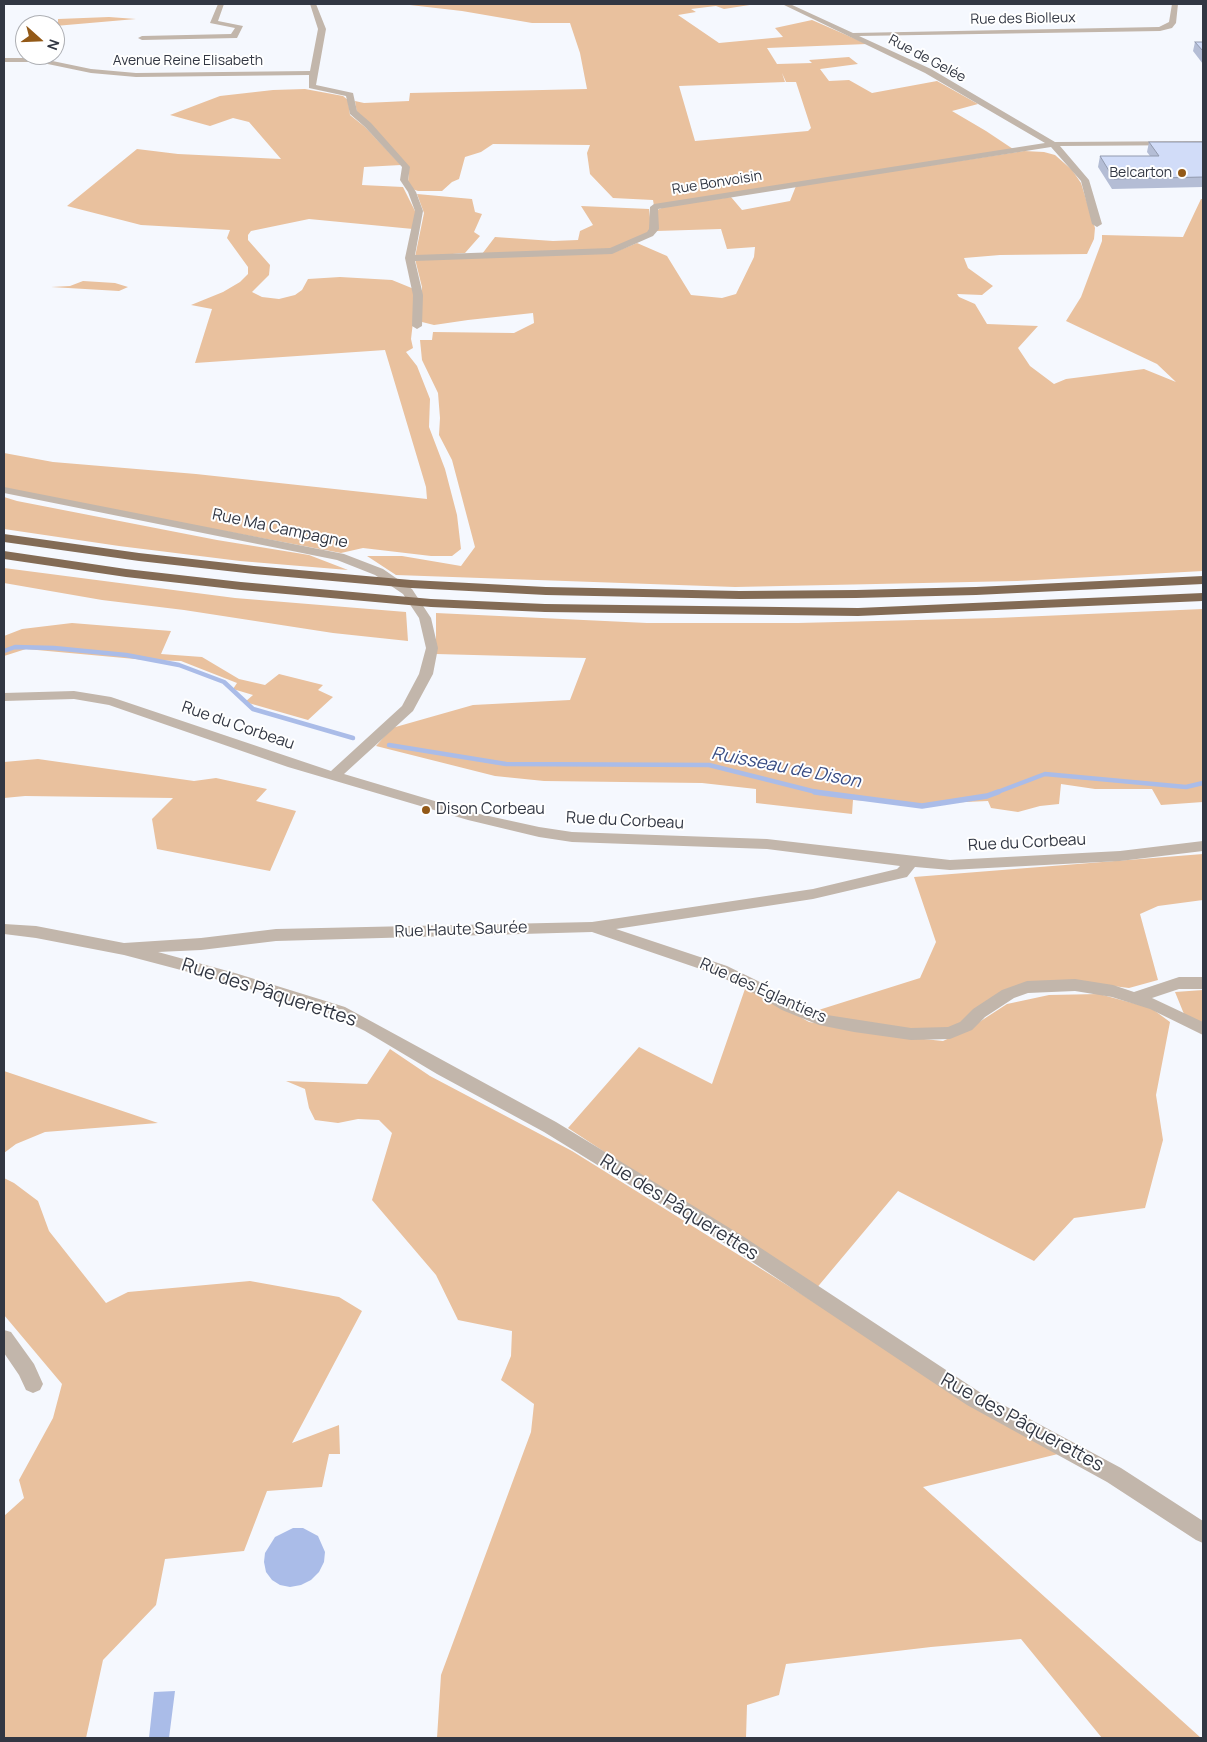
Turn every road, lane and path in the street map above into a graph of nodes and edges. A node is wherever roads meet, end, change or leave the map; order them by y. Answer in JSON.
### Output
{"nodes":[{"id":1,"x":221,"y":4,"type":"edge"},
{"id":2,"x":313,"y":4,"type":"edge"},
{"id":3,"x":785,"y":4,"type":"edge"},
{"id":4,"x":1176,"y":4,"type":"edge"},
{"id":5,"x":852,"y":34,"type":"junction"},
{"id":6,"x":142,"y":38,"type":"dead end"},
{"id":7,"x":4,"y":60,"type":"edge"},
{"id":8,"x":312,"y":73,"type":"junction"},
{"id":9,"x":1203,"y":143,"type":"edge"},
{"id":10,"x":1053,"y":144,"type":"junction"},
{"id":11,"x":1097,"y":224,"type":"dead end"},
{"id":12,"x":410,"y":258,"type":"junction"},
{"id":13,"x":417,"y":326,"type":"dead end"},
{"id":14,"x":4,"y":490,"type":"edge"},
{"id":15,"x":4,"y":538,"type":"edge"},
{"id":16,"x":4,"y":555,"type":"edge"},
{"id":17,"x":1203,"y":580,"type":"edge"},
{"id":18,"x":1203,"y":597,"type":"edge"},
{"id":19,"x":4,"y":697,"type":"edge"},
{"id":20,"x":334,"y":776,"type":"junction"},
{"id":21,"x":1203,"y":846,"type":"edge"},
{"id":22,"x":911,"y":862,"type":"junction"},
{"id":23,"x":592,"y":927,"type":"junction"},
{"id":24,"x":4,"y":929,"type":"edge"},
{"id":25,"x":124,"y":949,"type":"junction"},
{"id":26,"x":1203,"y":983,"type":"edge"},
{"id":27,"x":1133,"y":998,"type":"junction"},
{"id":28,"x":1203,"y":1029,"type":"edge"},
{"id":29,"x":4,"y":1338,"type":"edge"},
{"id":30,"x":33,"y":1384,"type":"dead end"},
{"id":31,"x":1203,"y":1533,"type":"edge"}],
"edges":[{"from":1,"to":6,"type":"street"},
{"from":2,"to":8,"type":"street"},
{"from":3,"to":5,"type":"street","name":"Rue de Gelée"},
{"from":4,"to":5,"type":"street","name":"Rue des Biolleux"},
{"from":5,"to":10,"type":"street","name":"Rue de Gelée"},
{"from":7,"to":8,"type":"street","name":"Avenue Reine Elisabeth"},
{"from":8,"to":12,"type":"street"},
{"from":9,"to":10,"type":"street"},
{"from":10,"to":11,"type":"street"},
{"from":10,"to":12,"type":"street","name":"Rue Bonvoisin"},
{"from":12,"to":13,"type":"street"},
{"from":14,"to":20,"type":"street","name":"Rue Ma Campagne"},
{"from":15,"to":17,"type":"highway"},
{"from":16,"to":18,"type":"highway"},
{"from":19,"to":20,"type":"street","name":"Rue du Corbeau"},
{"from":20,"to":22,"type":"street","name":"Rue du Corbeau"},
{"from":21,"to":22,"type":"street","name":"Rue du Corbeau"},
{"from":22,"to":23,"type":"street","name":"Rue Haute Saurée"},
{"from":23,"to":25,"type":"street","name":"Rue Haute Saurée"},
{"from":23,"to":27,"type":"street","name":"Rue des Églantiers"},
{"from":24,"to":25,"type":"street","name":"Rue Haute Saurée"},
{"from":25,"to":31,"type":"street","name":"Rue des Pâquerettes"},
{"from":26,"to":27,"type":"street"},
{"from":27,"to":28,"type":"street","name":"Rue des Églantiers"},
{"from":29,"to":30,"type":"street"}]}
